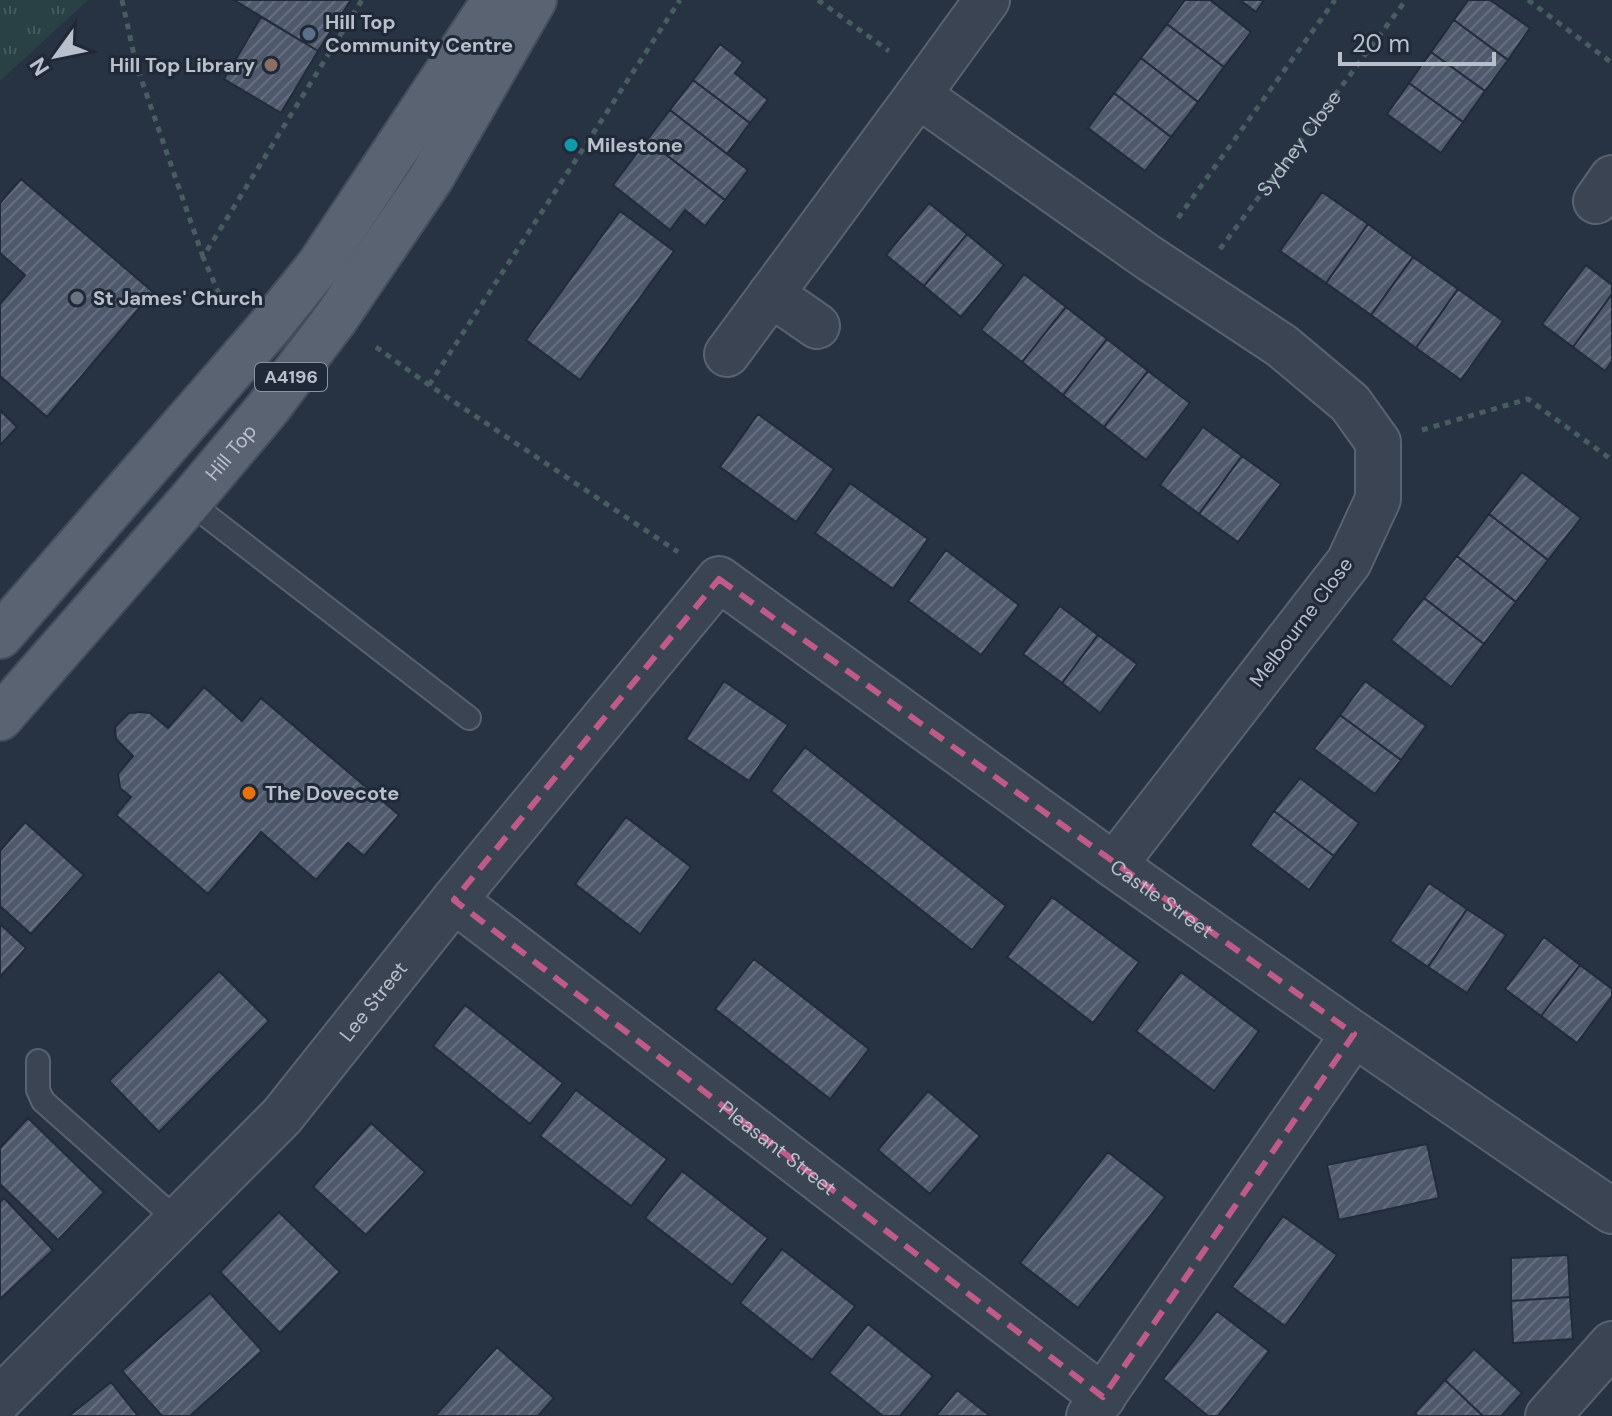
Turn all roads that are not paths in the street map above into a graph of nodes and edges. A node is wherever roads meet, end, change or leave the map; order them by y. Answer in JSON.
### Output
{"nodes":[{"id":1,"x":495,"y":0,"type":"edge"},
{"id":2,"x":534,"y":0,"type":"edge"},
{"id":3,"x":987,"y":0,"type":"edge"},
{"id":4,"x":923,"y":88,"type":"junction"},
{"id":5,"x":771,"y":294,"type":"junction"},
{"id":6,"x":817,"y":326,"type":"dead end"},
{"id":7,"x":727,"y":354,"type":"dead end"},
{"id":8,"x":189,"y":502,"type":"junction"},
{"id":9,"x":719,"y":579,"type":"joint"},
{"id":10,"x":0,"y":636,"type":"edge"},
{"id":11,"x":0,"y":718,"type":"edge"},
{"id":12,"x":469,"y":718,"type":"dead end"},
{"id":13,"x":1114,"y":865,"type":"junction"},
{"id":14,"x":454,"y":900,"type":"junction"},
{"id":15,"x":1354,"y":1034,"type":"junction"},
{"id":16,"x":38,"y":1061,"type":"dead end"},
{"id":17,"x":1612,"y":1211,"type":"edge"},
{"id":18,"x":178,"y":1221,"type":"junction"},
{"id":19,"x":1612,"y":1344,"type":"edge"},
{"id":20,"x":0,"y":1399,"type":"edge"},
{"id":21,"x":1096,"y":1406,"type":"edge"},
{"id":22,"x":1548,"y":1416,"type":"edge"}],
"edges":[{"from":1,"to":10,"type":"main road","number":"A4196"},
{"from":2,"to":8,"type":"main road","name":"Hill Top","number":"A4196"},
{"from":3,"to":4,"type":"street"},
{"from":4,"to":5,"type":"street"},
{"from":4,"to":13,"type":"street","name":"Melbourne Close"},
{"from":5,"to":6,"type":"street"},
{"from":5,"to":7,"type":"street"},
{"from":8,"to":11,"type":"main road","name":"Hill Top","number":"A4196"},
{"from":8,"to":12,"type":"lane"},
{"from":9,"to":13,"type":"street","name":"Castle Street"},
{"from":9,"to":14,"type":"street","name":"Lee Street"},
{"from":13,"to":15,"type":"street","name":"Castle Street"},
{"from":14,"to":18,"type":"street","name":"Lee Street"},
{"from":14,"to":21,"type":"street","name":"Pleasant Street"},
{"from":15,"to":17,"type":"street","name":"Castle Street"},
{"from":15,"to":21,"type":"street","name":"Pleasant Street"},
{"from":16,"to":18,"type":"lane"},
{"from":18,"to":20,"type":"street","name":"Lee Street"},
{"from":19,"to":22,"type":"street"}]}
